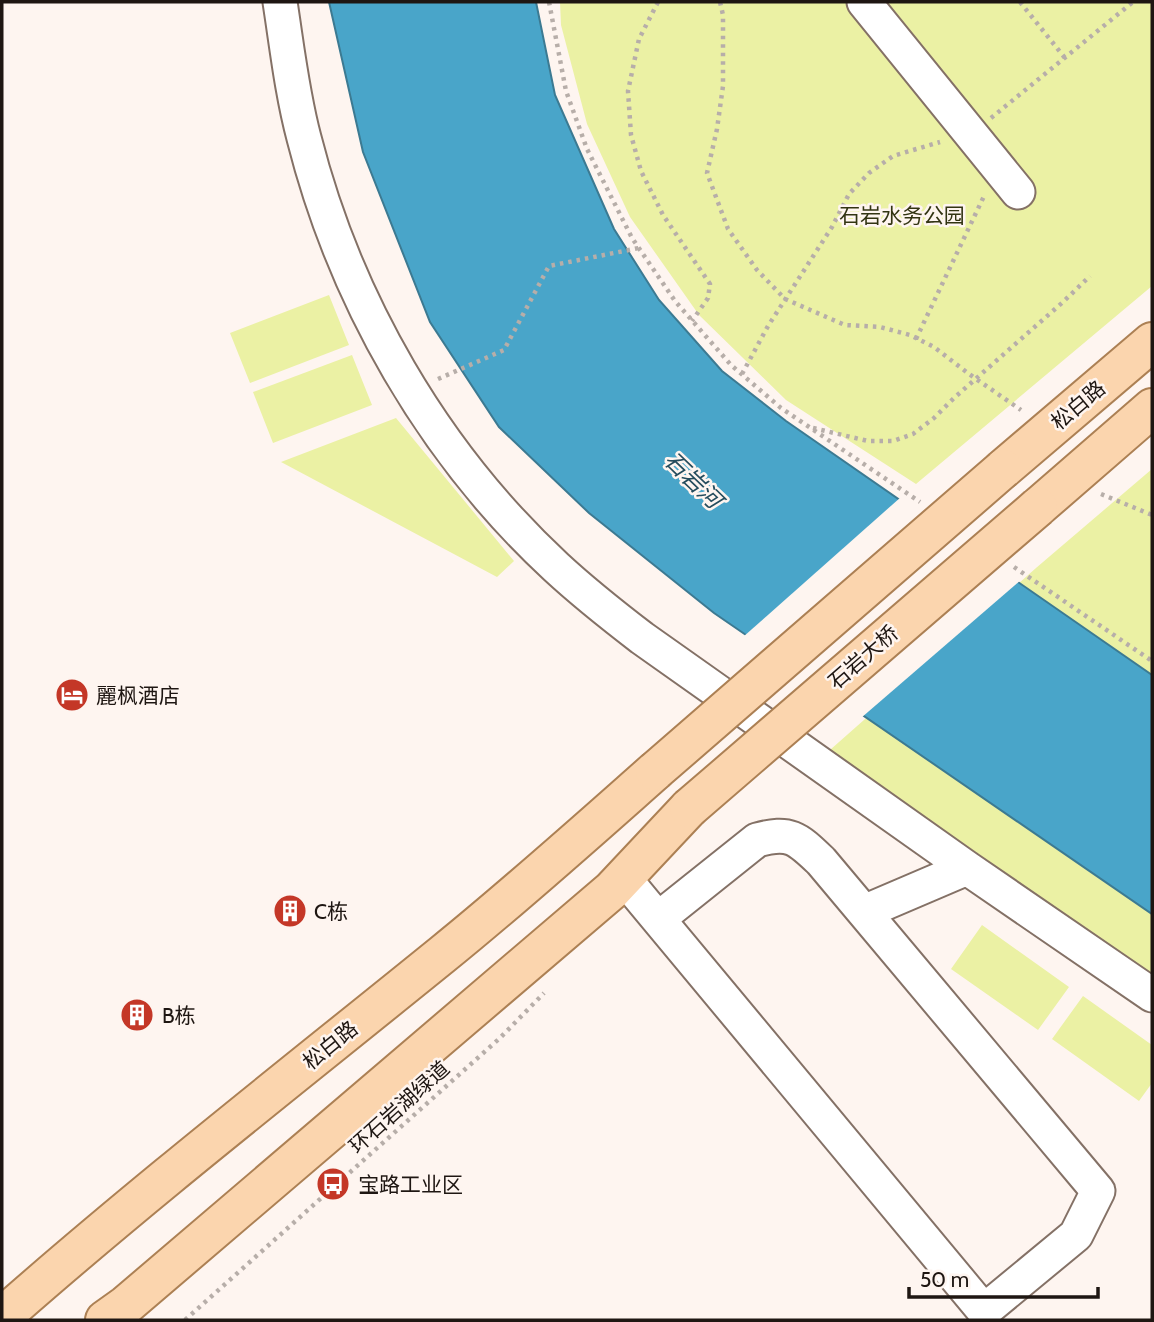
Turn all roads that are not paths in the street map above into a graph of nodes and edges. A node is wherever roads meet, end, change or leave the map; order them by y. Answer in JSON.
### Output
{"nodes":[{"id":1,"x":280,"y":2,"type":"edge"},
{"id":2,"x":864,"y":2,"type":"edge"},
{"id":3,"x":1018,"y":191,"type":"dead end"},
{"id":4,"x":1152,"y":342,"type":"edge"},
{"id":5,"x":1152,"y":408,"type":"edge"},
{"id":6,"x":967,"y":868,"type":"junction"},
{"id":7,"x":624,"y":878,"type":"junction"},
{"id":8,"x":864,"y":912,"type":"junction"},
{"id":9,"x":659,"y":919,"type":"junction"},
{"id":10,"x":1152,"y":995,"type":"edge"},
{"id":11,"x":68,"y":1259,"type":"junction"},
{"id":12,"x":2,"y":1284,"type":"edge"},
{"id":13,"x":115,"y":1315,"type":"edge"},
{"id":14,"x":2,"y":1317,"type":"edge"}],
"edges":[{"from":1,"to":6,"type":"lane"},
{"from":2,"to":3,"type":"lane"},
{"from":4,"to":11,"type":"main road","name":"松白路","bridge":true},
{"from":5,"to":7,"type":"main road","name":"石岩大桥","bridge":true},
{"from":6,"to":8,"type":"lane"},
{"from":6,"to":10,"type":"lane"},
{"from":7,"to":9,"type":"lane"},
{"from":7,"to":13,"type":"main road"},
{"from":8,"to":9,"type":"lane"},
{"from":8,"to":9,"type":"lane"},
{"from":11,"to":12,"type":"main road"},
{"from":11,"to":14,"type":"main road","name":"松白路"}]}
